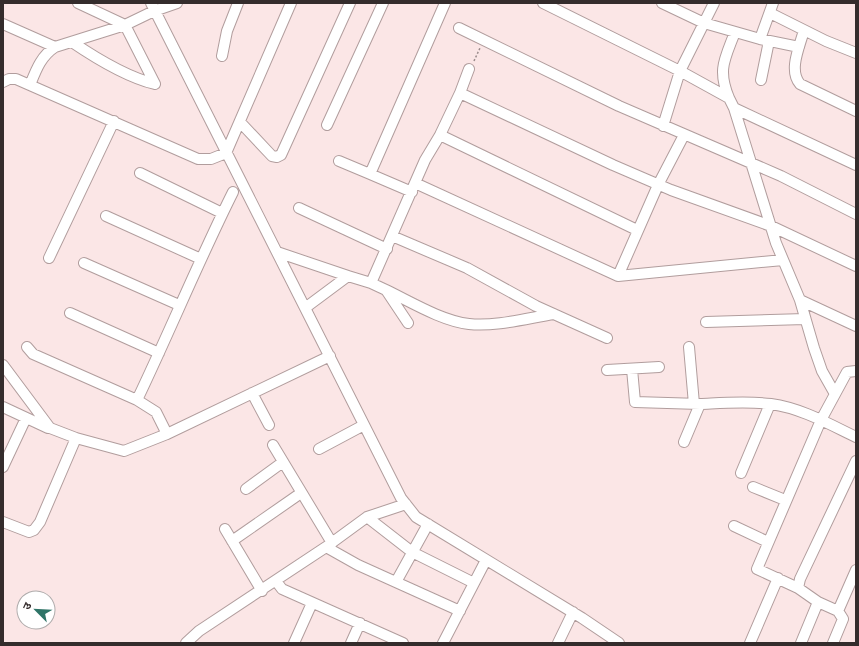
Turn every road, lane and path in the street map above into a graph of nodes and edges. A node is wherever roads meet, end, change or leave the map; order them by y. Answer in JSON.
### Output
{"nodes":[{"id":1,"x":78,"y":3,"type":"edge"},
{"id":2,"x":177,"y":3,"type":"edge"},
{"id":3,"x":238,"y":3,"type":"edge"},
{"id":4,"x":291,"y":3,"type":"edge"},
{"id":5,"x":350,"y":3,"type":"edge"},
{"id":6,"x":383,"y":3,"type":"edge"},
{"id":7,"x":445,"y":3,"type":"edge"},
{"id":8,"x":543,"y":3,"type":"edge"},
{"id":9,"x":662,"y":3,"type":"edge"},
{"id":10,"x":714,"y":3,"type":"edge"},
{"id":11,"x":152,"y":7,"type":"edge"},
{"id":12,"x":771,"y":8,"type":"edge"},
{"id":13,"x":704,"y":23,"type":"junction"},
{"id":14,"x":3,"y":24,"type":"edge"},
{"id":15,"x":126,"y":25,"type":"junction"},
{"id":16,"x":459,"y":28,"type":"dead end"},
{"id":17,"x":804,"y":30,"type":"junction"},
{"id":18,"x":735,"y":32,"type":"junction"},
{"id":19,"x":483,"y":40,"type":"junction"},
{"id":20,"x":764,"y":40,"type":"junction"},
{"id":21,"x":72,"y":42,"type":"junction"},
{"id":22,"x":799,"y":47,"type":"junction"},
{"id":23,"x":55,"y":48,"type":"junction"},
{"id":24,"x":856,"y":53,"type":"edge"},
{"id":25,"x":222,"y":56,"type":"dead end"},
{"id":26,"x":469,"y":69,"type":"joint"},
{"id":27,"x":680,"y":71,"type":"junction"},
{"id":28,"x":761,"y":80,"type":"dead end"},
{"id":29,"x":3,"y":82,"type":"edge"},
{"id":30,"x":30,"y":85,"type":"junction"},
{"id":31,"x":460,"y":93,"type":"junction"},
{"id":32,"x":729,"y":98,"type":"junction"},
{"id":33,"x":734,"y":108,"type":"junction"},
{"id":34,"x":856,"y":111,"type":"edge"},
{"id":35,"x":114,"y":121,"type":"junction"},
{"id":36,"x":240,"y":122,"type":"junction"},
{"id":37,"x":327,"y":125,"type":"dead end"},
{"id":38,"x":663,"y":126,"type":"junction"},
{"id":39,"x":440,"y":135,"type":"junction"},
{"id":40,"x":684,"y":136,"type":"junction"},
{"id":41,"x":226,"y":153,"type":"junction"},
{"id":42,"x":339,"y":161,"type":"dead end"},
{"id":43,"x":750,"y":162,"type":"junction"},
{"id":44,"x":856,"y":165,"type":"edge"},
{"id":45,"x":140,"y":174,"type":"dead end"},
{"id":46,"x":370,"y":174,"type":"junction"},
{"id":47,"x":241,"y":181,"type":"junction"},
{"id":48,"x":658,"y":184,"type":"junction"},
{"id":49,"x":414,"y":188,"type":"junction"},
{"id":50,"x":246,"y":191,"type":"junction"},
{"id":51,"x":233,"y":192,"type":"junction"},
{"id":52,"x":299,"y":208,"type":"dead end"},
{"id":53,"x":222,"y":212,"type":"junction"},
{"id":54,"x":856,"y":214,"type":"edge"},
{"id":55,"x":106,"y":216,"type":"dead end"},
{"id":56,"x":771,"y":226,"type":"junction"},
{"id":57,"x":636,"y":230,"type":"junction"},
{"id":58,"x":392,"y":236,"type":"junction"},
{"id":59,"x":386,"y":249,"type":"junction"},
{"id":60,"x":277,"y":252,"type":"junction"},
{"id":61,"x":49,"y":258,"type":"dead end"},
{"id":62,"x":201,"y":259,"type":"junction"},
{"id":63,"x":783,"y":260,"type":"junction"},
{"id":64,"x":84,"y":263,"type":"dead end"},
{"id":65,"x":856,"y":266,"type":"edge"},
{"id":66,"x":348,"y":276,"type":"junction"},
{"id":67,"x":618,"y":276,"type":"junction"},
{"id":68,"x":371,"y":283,"type":"junction"},
{"id":69,"x":386,"y":290,"type":"junction"},
{"id":70,"x":800,"y":300,"type":"junction"},
{"id":71,"x":179,"y":305,"type":"junction"},
{"id":72,"x":305,"y":308,"type":"junction"},
{"id":73,"x":70,"y":313,"type":"dead end"},
{"id":74,"x":556,"y":314,"type":"junction"},
{"id":75,"x":805,"y":318,"type":"junction"},
{"id":76,"x":706,"y":322,"type":"dead end"},
{"id":77,"x":408,"y":323,"type":"dead end"},
{"id":78,"x":856,"y":326,"type":"edge"},
{"id":79,"x":607,"y":338,"type":"dead end"},
{"id":80,"x":28,"y":347,"type":"dead end"},
{"id":81,"x":689,"y":347,"type":"dead end"},
{"id":82,"x":159,"y":353,"type":"junction"},
{"id":83,"x":330,"y":356,"type":"junction"},
{"id":84,"x":3,"y":365,"type":"edge"},
{"id":85,"x":659,"y":367,"type":"dead end"},
{"id":86,"x":632,"y":369,"type":"junction"},
{"id":87,"x":607,"y":370,"type":"dead end"},
{"id":88,"x":856,"y":371,"type":"edge"},
{"id":89,"x":252,"y":393,"type":"junction"},
{"id":90,"x":835,"y":394,"type":"junction"},
{"id":91,"x":137,"y":400,"type":"junction"},
{"id":92,"x":697,"y":404,"type":"junction"},
{"id":93,"x":770,"y":404,"type":"junction"},
{"id":94,"x":3,"y":407,"type":"edge"},
{"id":95,"x":26,"y":418,"type":"junction"},
{"id":96,"x":821,"y":420,"type":"junction"},
{"id":97,"x":269,"y":425,"type":"dead end"},
{"id":98,"x":364,"y":425,"type":"junction"},
{"id":99,"x":50,"y":428,"type":"junction"},
{"id":100,"x":167,"y":434,"type":"junction"},
{"id":101,"x":856,"y":436,"type":"edge"},
{"id":102,"x":76,"y":438,"type":"junction"},
{"id":103,"x":684,"y":442,"type":"dead end"},
{"id":104,"x":273,"y":445,"type":"dead end"},
{"id":105,"x":319,"y":449,"type":"dead end"},
{"id":106,"x":856,"y":461,"type":"edge"},
{"id":107,"x":283,"y":462,"type":"junction"},
{"id":108,"x":4,"y":463,"type":"edge"},
{"id":109,"x":741,"y":473,"type":"dead end"},
{"id":110,"x":753,"y":487,"type":"dead end"},
{"id":111,"x":246,"y":489,"type":"dead end"},
{"id":112,"x":301,"y":493,"type":"junction"},
{"id":113,"x":785,"y":500,"type":"junction"},
{"id":114,"x":406,"y":504,"type":"junction"},
{"id":115,"x":367,"y":518,"type":"junction"},
{"id":116,"x":3,"y":522,"type":"edge"},
{"id":117,"x":428,"y":524,"type":"junction"},
{"id":118,"x":734,"y":526,"type":"dead end"},
{"id":119,"x":225,"y":529,"type":"dead end"},
{"id":120,"x":232,"y":541,"type":"junction"},
{"id":121,"x":768,"y":542,"type":"junction"},
{"id":122,"x":329,"y":545,"type":"junction"},
{"id":123,"x":412,"y":552,"type":"junction"},
{"id":124,"x":486,"y":560,"type":"junction"},
{"id":125,"x":856,"y":570,"type":"edge"},
{"id":126,"x":778,"y":578,"type":"junction"},
{"id":127,"x":276,"y":581,"type":"junction"},
{"id":128,"x":396,"y":582,"type":"junction"},
{"id":129,"x":474,"y":583,"type":"junction"},
{"id":130,"x":798,"y":588,"type":"junction"},
{"id":131,"x":262,"y":590,"type":"junction"},
{"id":132,"x":818,"y":602,"type":"junction"},
{"id":133,"x":312,"y":603,"type":"junction"},
{"id":134,"x":460,"y":611,"type":"junction"},
{"id":135,"x":838,"y":611,"type":"junction"},
{"id":136,"x":574,"y":612,"type":"junction"},
{"id":137,"x":360,"y":623,"type":"junction"},
{"id":138,"x":186,"y":643,"type":"edge"},
{"id":139,"x":294,"y":643,"type":"edge"},
{"id":140,"x":350,"y":643,"type":"edge"},
{"id":141,"x":403,"y":643,"type":"edge"},
{"id":142,"x":443,"y":643,"type":"edge"},
{"id":143,"x":558,"y":643,"type":"edge"},
{"id":144,"x":619,"y":643,"type":"edge"},
{"id":145,"x":750,"y":643,"type":"edge"},
{"id":146,"x":801,"y":643,"type":"edge"},
{"id":147,"x":833,"y":643,"type":"edge"}],
"edges":[{"from":1,"to":15,"type":"street"},
{"from":2,"to":11,"type":"street"},
{"from":3,"to":25,"type":"street"},
{"from":4,"to":36,"type":"street"},
{"from":5,"to":36,"type":"street"},
{"from":6,"to":37,"type":"street"},
{"from":7,"to":46,"type":"street"},
{"from":8,"to":27,"type":"street"},
{"from":9,"to":13,"type":"street"},
{"from":10,"to":13,"type":"street"},
{"from":11,"to":15,"type":"street"},
{"from":11,"to":41,"type":"street"},
{"from":12,"to":17,"type":"street"},
{"from":12,"to":20,"type":"street"},
{"from":13,"to":18,"type":"street"},
{"from":13,"to":27,"type":"street"},
{"from":14,"to":23,"type":"street"},
{"from":15,"to":21,"type":"street"},
{"from":15,"to":21,"type":"street"},
{"from":16,"to":19,"type":"street"},
{"from":17,"to":22,"type":"street"},
{"from":17,"to":24,"type":"street"},
{"from":18,"to":20,"type":"street"},
{"from":18,"to":32,"type":"street"},
{"from":19,"to":26,"type":"path"},
{"from":19,"to":38,"type":"street"},
{"from":20,"to":22,"type":"street"},
{"from":20,"to":28,"type":"street"},
{"from":21,"to":23,"type":"street"},
{"from":22,"to":34,"type":"street"},
{"from":23,"to":30,"type":"street"},
{"from":26,"to":31,"type":"street"},
{"from":27,"to":32,"type":"street"},
{"from":27,"to":38,"type":"street"},
{"from":29,"to":30,"type":"street"},
{"from":30,"to":35,"type":"street"},
{"from":31,"to":39,"type":"street"},
{"from":31,"to":48,"type":"street"},
{"from":32,"to":33,"type":"street"},
{"from":33,"to":43,"type":"street"},
{"from":33,"to":44,"type":"street"},
{"from":35,"to":41,"type":"street"},
{"from":35,"to":61,"type":"street"},
{"from":36,"to":41,"type":"street"},
{"from":38,"to":40,"type":"street"},
{"from":39,"to":49,"type":"street"},
{"from":39,"to":57,"type":"street"},
{"from":40,"to":43,"type":"street"},
{"from":40,"to":48,"type":"street"},
{"from":41,"to":47,"type":"street"},
{"from":42,"to":46,"type":"street"},
{"from":43,"to":54,"type":"street"},
{"from":43,"to":56,"type":"street"},
{"from":45,"to":53,"type":"street"},
{"from":46,"to":49,"type":"street"},
{"from":47,"to":50,"type":"street"},
{"from":47,"to":51,"type":"street"},
{"from":48,"to":56,"type":"street"},
{"from":48,"to":57,"type":"street"},
{"from":49,"to":58,"type":"street"},
{"from":49,"to":67,"type":"street"},
{"from":50,"to":51,"type":"street"},
{"from":50,"to":60,"type":"street"},
{"from":51,"to":53,"type":"street"},
{"from":52,"to":59,"type":"street"},
{"from":53,"to":62,"type":"street"},
{"from":55,"to":62,"type":"street"},
{"from":56,"to":63,"type":"street"},
{"from":56,"to":65,"type":"street"},
{"from":57,"to":67,"type":"street"},
{"from":58,"to":59,"type":"street"},
{"from":58,"to":74,"type":"street"},
{"from":59,"to":68,"type":"street"},
{"from":60,"to":66,"type":"street"},
{"from":60,"to":72,"type":"street"},
{"from":62,"to":71,"type":"street"},
{"from":63,"to":67,"type":"street"},
{"from":63,"to":70,"type":"street"},
{"from":64,"to":71,"type":"street"},
{"from":66,"to":68,"type":"street"},
{"from":66,"to":72,"type":"street"},
{"from":68,"to":69,"type":"street"},
{"from":69,"to":74,"type":"street"},
{"from":69,"to":77,"type":"street"},
{"from":70,"to":75,"type":"street"},
{"from":70,"to":78,"type":"street"},
{"from":71,"to":82,"type":"street"},
{"from":72,"to":83,"type":"street"},
{"from":73,"to":82,"type":"street"},
{"from":74,"to":79,"type":"street"},
{"from":75,"to":76,"type":"street"},
{"from":75,"to":90,"type":"street"},
{"from":80,"to":91,"type":"street"},
{"from":81,"to":92,"type":"street"},
{"from":82,"to":91,"type":"street"},
{"from":83,"to":89,"type":"street"},
{"from":83,"to":98,"type":"street"},
{"from":84,"to":99,"type":"street"},
{"from":85,"to":86,"type":"street"},
{"from":86,"to":87,"type":"street"},
{"from":86,"to":92,"type":"street"},
{"from":88,"to":90,"type":"street"},
{"from":89,"to":97,"type":"street"},
{"from":89,"to":100,"type":"street"},
{"from":90,"to":96,"type":"street"},
{"from":91,"to":100,"type":"street"},
{"from":92,"to":93,"type":"street"},
{"from":92,"to":103,"type":"street"},
{"from":93,"to":96,"type":"street"},
{"from":93,"to":109,"type":"street"},
{"from":94,"to":95,"type":"street"},
{"from":95,"to":99,"type":"street"},
{"from":95,"to":108,"type":"street"},
{"from":96,"to":101,"type":"street"},
{"from":96,"to":113,"type":"street"},
{"from":98,"to":105,"type":"street"},
{"from":98,"to":114,"type":"street"},
{"from":99,"to":102,"type":"street"},
{"from":100,"to":102,"type":"street"},
{"from":102,"to":116,"type":"street"},
{"from":104,"to":107,"type":"street"},
{"from":106,"to":130,"type":"street"},
{"from":107,"to":111,"type":"street"},
{"from":107,"to":112,"type":"street"},
{"from":110,"to":113,"type":"street"},
{"from":112,"to":120,"type":"street"},
{"from":112,"to":122,"type":"street"},
{"from":113,"to":121,"type":"street"},
{"from":114,"to":115,"type":"street"},
{"from":114,"to":117,"type":"street"},
{"from":115,"to":122,"type":"street"},
{"from":115,"to":123,"type":"street"},
{"from":117,"to":123,"type":"street"},
{"from":117,"to":124,"type":"street"},
{"from":118,"to":121,"type":"street"},
{"from":119,"to":120,"type":"street"},
{"from":120,"to":131,"type":"street"},
{"from":121,"to":126,"type":"street"},
{"from":122,"to":127,"type":"street"},
{"from":122,"to":128,"type":"street"},
{"from":123,"to":128,"type":"street"},
{"from":123,"to":129,"type":"street"},
{"from":124,"to":129,"type":"street"},
{"from":124,"to":136,"type":"street"},
{"from":125,"to":135,"type":"street"},
{"from":126,"to":130,"type":"street"},
{"from":126,"to":145,"type":"street"},
{"from":127,"to":131,"type":"street"},
{"from":127,"to":133,"type":"street"},
{"from":128,"to":134,"type":"street"},
{"from":129,"to":134,"type":"street"},
{"from":130,"to":132,"type":"street"},
{"from":131,"to":138,"type":"street"},
{"from":132,"to":135,"type":"street"},
{"from":132,"to":146,"type":"street"},
{"from":133,"to":137,"type":"street"},
{"from":133,"to":139,"type":"street"},
{"from":134,"to":142,"type":"street"},
{"from":135,"to":147,"type":"street"},
{"from":136,"to":143,"type":"street"},
{"from":136,"to":144,"type":"street"},
{"from":137,"to":140,"type":"street"},
{"from":137,"to":141,"type":"street"}]}
